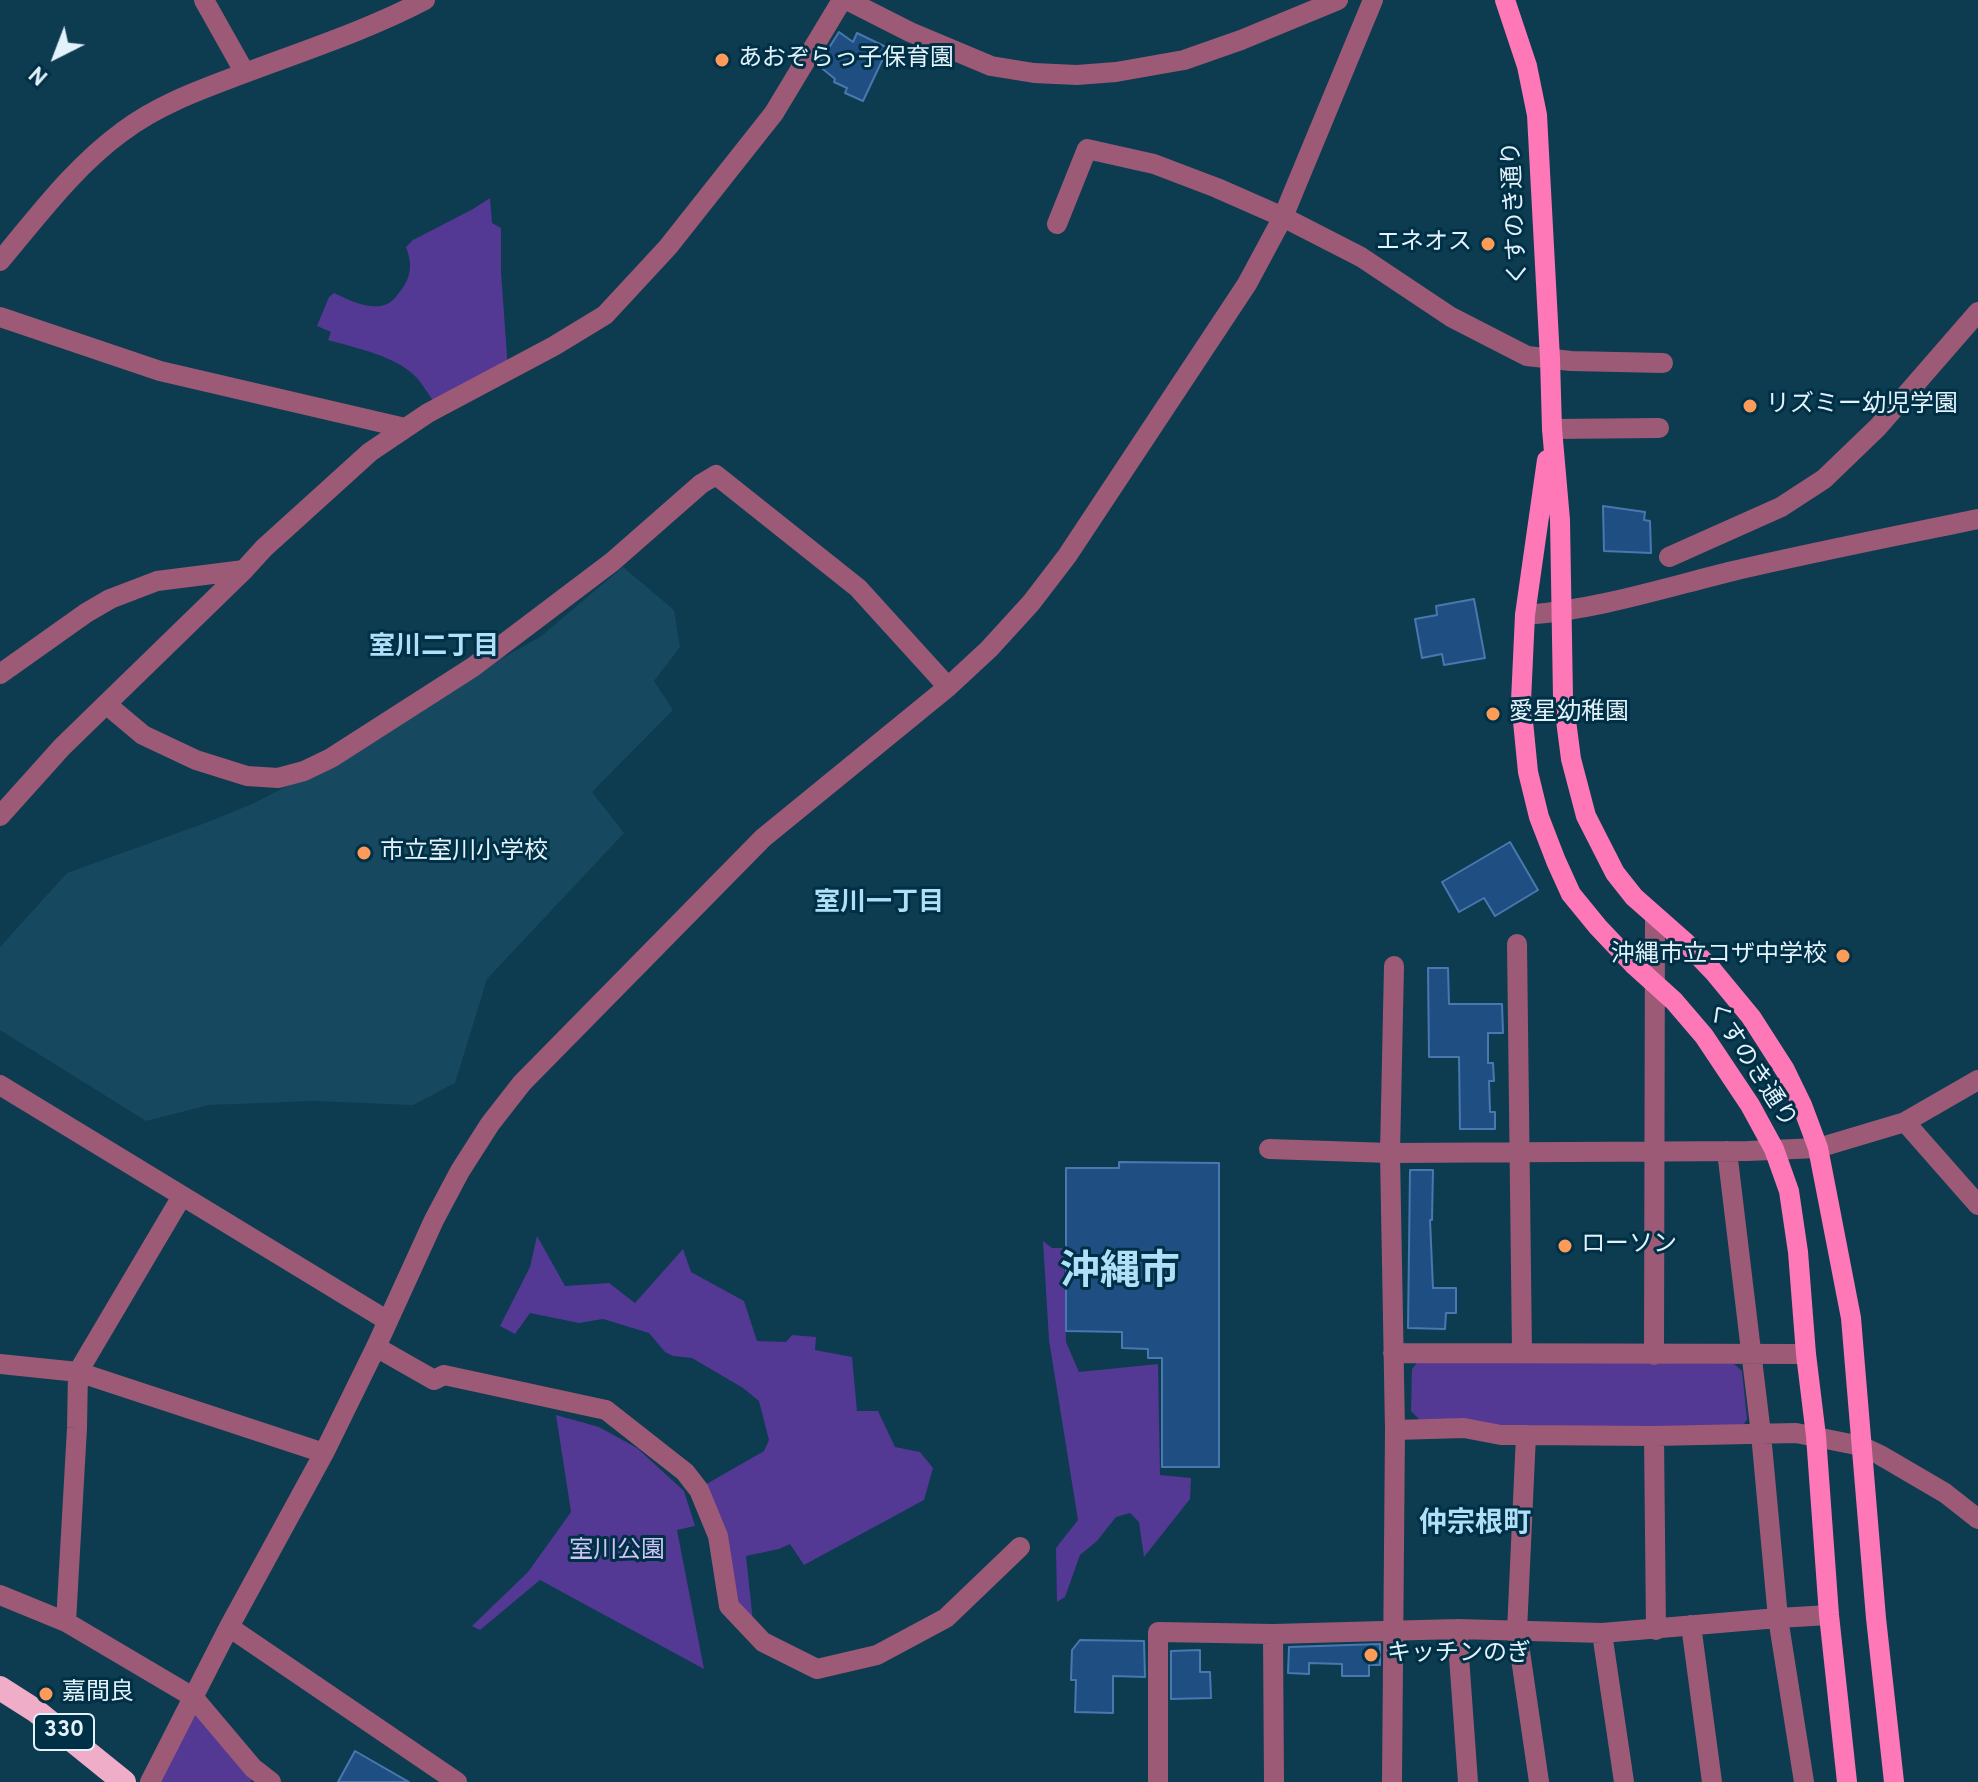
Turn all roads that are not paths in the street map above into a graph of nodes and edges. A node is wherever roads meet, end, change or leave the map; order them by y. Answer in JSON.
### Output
{"nodes":[{"id":1,"x":204,"y":0,"type":"edge"},
{"id":2,"x":425,"y":0,"type":"edge"},
{"id":3,"x":845,"y":0,"type":"edge"},
{"id":4,"x":1338,"y":0,"type":"edge"},
{"id":5,"x":1373,"y":0,"type":"edge"},
{"id":6,"x":1505,"y":0,"type":"edge"},
{"id":7,"x":245,"y":73,"type":"junction"},
{"id":8,"x":1283,"y":217,"type":"junction"},
{"id":9,"x":1057,"y":224,"type":"dead end"},
{"id":10,"x":1,"y":257,"type":"edge"},
{"id":11,"x":1978,"y":312,"type":"edge"},
{"id":12,"x":0,"y":317,"type":"edge"},
{"id":13,"x":1550,"y":359,"type":"junction"},
{"id":14,"x":1663,"y":363,"type":"dead end"},
{"id":15,"x":405,"y":428,"type":"junction"},
{"id":16,"x":1659,"y":428,"type":"dead end"},
{"id":17,"x":1552,"y":429,"type":"junction"},
{"id":18,"x":1978,"y":519,"type":"edge"},
{"id":19,"x":1669,"y":557,"type":"dead end"},
{"id":20,"x":244,"y":570,"type":"junction"},
{"id":21,"x":1561,"y":612,"type":"junction"},
{"id":22,"x":1525,"y":615,"type":"junction"},
{"id":23,"x":0,"y":674,"type":"edge"},
{"id":24,"x":948,"y":687,"type":"junction"},
{"id":25,"x":106,"y":704,"type":"junction"},
{"id":26,"x":0,"y":816,"type":"edge"},
{"id":27,"x":1655,"y":917,"type":"junction"},
{"id":28,"x":1517,"y":944,"type":"dead end"},
{"id":29,"x":1394,"y":966,"type":"dead end"},
{"id":30,"x":1655,"y":985,"type":"junction"},
{"id":31,"x":1978,"y":1080,"type":"edge"},
{"id":32,"x":0,"y":1085,"type":"edge"},
{"id":33,"x":1905,"y":1122,"type":"junction"},
{"id":34,"x":1818,"y":1148,"type":"junction"},
{"id":35,"x":1269,"y":1149,"type":"dead end"},
{"id":36,"x":1774,"y":1149,"type":"junction"},
{"id":37,"x":1655,"y":1150,"type":"junction"},
{"id":38,"x":1520,"y":1151,"type":"junction"},
{"id":39,"x":1727,"y":1151,"type":"junction"},
{"id":40,"x":1390,"y":1153,"type":"junction"},
{"id":41,"x":182,"y":1196,"type":"junction"},
{"id":42,"x":1978,"y":1205,"type":"edge"},
{"id":43,"x":388,"y":1321,"type":"junction"},
{"id":44,"x":376,"y":1347,"type":"junction"},
{"id":45,"x":1393,"y":1353,"type":"junction"},
{"id":46,"x":1522,"y":1353,"type":"junction"},
{"id":47,"x":1751,"y":1354,"type":"junction"},
{"id":48,"x":1806,"y":1354,"type":"junction"},
{"id":49,"x":1654,"y":1355,"type":"junction"},
{"id":50,"x":0,"y":1364,"type":"edge"},
{"id":51,"x":78,"y":1372,"type":"junction"},
{"id":52,"x":1395,"y":1430,"type":"junction"},
{"id":53,"x":1761,"y":1434,"type":"junction"},
{"id":54,"x":1526,"y":1435,"type":"junction"},
{"id":55,"x":1654,"y":1436,"type":"junction"},
{"id":56,"x":1816,"y":1436,"type":"junction"},
{"id":57,"x":1861,"y":1446,"type":"junction"},
{"id":58,"x":324,"y":1453,"type":"junction"},
{"id":59,"x":1978,"y":1519,"type":"edge"},
{"id":60,"x":1020,"y":1547,"type":"dead end"},
{"id":61,"x":0,"y":1595,"type":"edge"},
{"id":62,"x":1829,"y":1615,"type":"junction"},
{"id":63,"x":1778,"y":1618,"type":"junction"},
{"id":64,"x":66,"y":1622,"type":"junction"},
{"id":65,"x":1691,"y":1625,"type":"junction"},
{"id":66,"x":229,"y":1627,"type":"junction"},
{"id":67,"x":1457,"y":1629,"type":"junction"},
{"id":68,"x":1656,"y":1630,"type":"junction"},
{"id":69,"x":1394,"y":1631,"type":"junction"},
{"id":70,"x":1517,"y":1631,"type":"junction"},
{"id":71,"x":1602,"y":1633,"type":"junction"},
{"id":72,"x":1273,"y":1634,"type":"junction"},
{"id":73,"x":0,"y":1688,"type":"edge"},
{"id":74,"x":193,"y":1697,"type":"junction"},
{"id":75,"x":124,"y":1782,"type":"edge"},
{"id":76,"x":150,"y":1782,"type":"edge"},
{"id":77,"x":271,"y":1782,"type":"edge"},
{"id":78,"x":457,"y":1782,"type":"edge"},
{"id":79,"x":1158,"y":1782,"type":"edge"},
{"id":80,"x":1274,"y":1782,"type":"edge"},
{"id":81,"x":1392,"y":1782,"type":"edge"},
{"id":82,"x":1468,"y":1782,"type":"edge"},
{"id":83,"x":1539,"y":1782,"type":"edge"},
{"id":84,"x":1624,"y":1782,"type":"edge"},
{"id":85,"x":1712,"y":1782,"type":"edge"},
{"id":86,"x":1804,"y":1782,"type":"edge"},
{"id":87,"x":1847,"y":1782,"type":"edge"},
{"id":88,"x":1894,"y":1782,"type":"edge"}],
"edges":[{"from":1,"to":7,"type":"street"},
{"from":2,"to":7,"type":"street"},
{"from":3,"to":4,"type":"street"},
{"from":3,"to":15,"type":"street"},
{"from":5,"to":8,"type":"street"},
{"from":6,"to":13,"type":"main road","name":"くすのき通り"},
{"from":7,"to":10,"type":"street"},
{"from":8,"to":9,"type":"street"},
{"from":8,"to":13,"type":"street"},
{"from":8,"to":24,"type":"street"},
{"from":11,"to":19,"type":"street"},
{"from":12,"to":15,"type":"street"},
{"from":13,"to":14,"type":"street"},
{"from":13,"to":17,"type":"main road","name":"くすのき通り"},
{"from":15,"to":20,"type":"street"},
{"from":16,"to":17,"type":"street"},
{"from":17,"to":21,"type":"main road","name":"くすのき通り"},
{"from":17,"to":22,"type":"main road","name":"くすのき通り"},
{"from":18,"to":21,"type":"street"},
{"from":20,"to":23,"type":"street"},
{"from":20,"to":25,"type":"street"},
{"from":21,"to":22,"type":"street"},
{"from":21,"to":27,"type":"main road","name":"くすのき通り"},
{"from":22,"to":30,"type":"main road","name":"くすのき通り"},
{"from":24,"to":25,"type":"street"},
{"from":24,"to":43,"type":"street"},
{"from":25,"to":26,"type":"street"},
{"from":27,"to":30,"type":"street"},
{"from":27,"to":34,"type":"main road","name":"くすのき通り"},
{"from":28,"to":38,"type":"street"},
{"from":29,"to":40,"type":"street"},
{"from":30,"to":36,"type":"main road","name":"くすのき通り"},
{"from":30,"to":37,"type":"street"},
{"from":31,"to":33,"type":"street"},
{"from":32,"to":41,"type":"street"},
{"from":33,"to":34,"type":"street"},
{"from":33,"to":42,"type":"street"},
{"from":34,"to":36,"type":"street"},
{"from":34,"to":57,"type":"main road","name":"くすのき通り"},
{"from":35,"to":40,"type":"street"},
{"from":36,"to":39,"type":"street"},
{"from":36,"to":48,"type":"main road","name":"くすのき通り"},
{"from":37,"to":38,"type":"street"},
{"from":37,"to":39,"type":"street"},
{"from":37,"to":49,"type":"street"},
{"from":38,"to":40,"type":"street"},
{"from":38,"to":46,"type":"street"},
{"from":39,"to":47,"type":"street"},
{"from":40,"to":45,"type":"street"},
{"from":41,"to":43,"type":"street"},
{"from":41,"to":51,"type":"street"},
{"from":43,"to":44,"type":"street"},
{"from":44,"to":58,"type":"street"},
{"from":44,"to":60,"type":"street"},
{"from":45,"to":46,"type":"street"},
{"from":45,"to":52,"type":"street"},
{"from":46,"to":49,"type":"street"},
{"from":47,"to":48,"type":"street"},
{"from":47,"to":49,"type":"street"},
{"from":47,"to":53,"type":"street"},
{"from":48,"to":56,"type":"main road","name":"くすのき通り"},
{"from":50,"to":51,"type":"street"},
{"from":51,"to":58,"type":"street"},
{"from":51,"to":64,"type":"street"},
{"from":52,"to":54,"type":"street"},
{"from":52,"to":69,"type":"street"},
{"from":53,"to":55,"type":"street"},
{"from":53,"to":56,"type":"street"},
{"from":53,"to":63,"type":"street"},
{"from":54,"to":55,"type":"street"},
{"from":54,"to":70,"type":"street"},
{"from":55,"to":68,"type":"street"},
{"from":56,"to":57,"type":"street"},
{"from":56,"to":62,"type":"main road","name":"くすのき通り"},
{"from":57,"to":59,"type":"street"},
{"from":57,"to":88,"type":"main road","name":"くすのき通り"},
{"from":58,"to":66,"type":"street"},
{"from":61,"to":64,"type":"street"},
{"from":62,"to":63,"type":"street"},
{"from":62,"to":87,"type":"main road","name":"くすのき通り"},
{"from":63,"to":65,"type":"street"},
{"from":63,"to":86,"type":"street"},
{"from":64,"to":74,"type":"street"},
{"from":65,"to":68,"type":"street"},
{"from":65,"to":85,"type":"street"},
{"from":66,"to":74,"type":"street"},
{"from":66,"to":78,"type":"street"},
{"from":67,"to":69,"type":"street"},
{"from":67,"to":70,"type":"street"},
{"from":67,"to":82,"type":"street"},
{"from":68,"to":71,"type":"street"},
{"from":69,"to":72,"type":"street"},
{"from":69,"to":81,"type":"street"},
{"from":70,"to":71,"type":"street"},
{"from":70,"to":83,"type":"street"},
{"from":71,"to":84,"type":"street"},
{"from":72,"to":79,"type":"street"},
{"from":72,"to":80,"type":"street"},
{"from":73,"to":75,"type":"highway","number":"330"},
{"from":74,"to":76,"type":"street"},
{"from":74,"to":77,"type":"street"}]}
